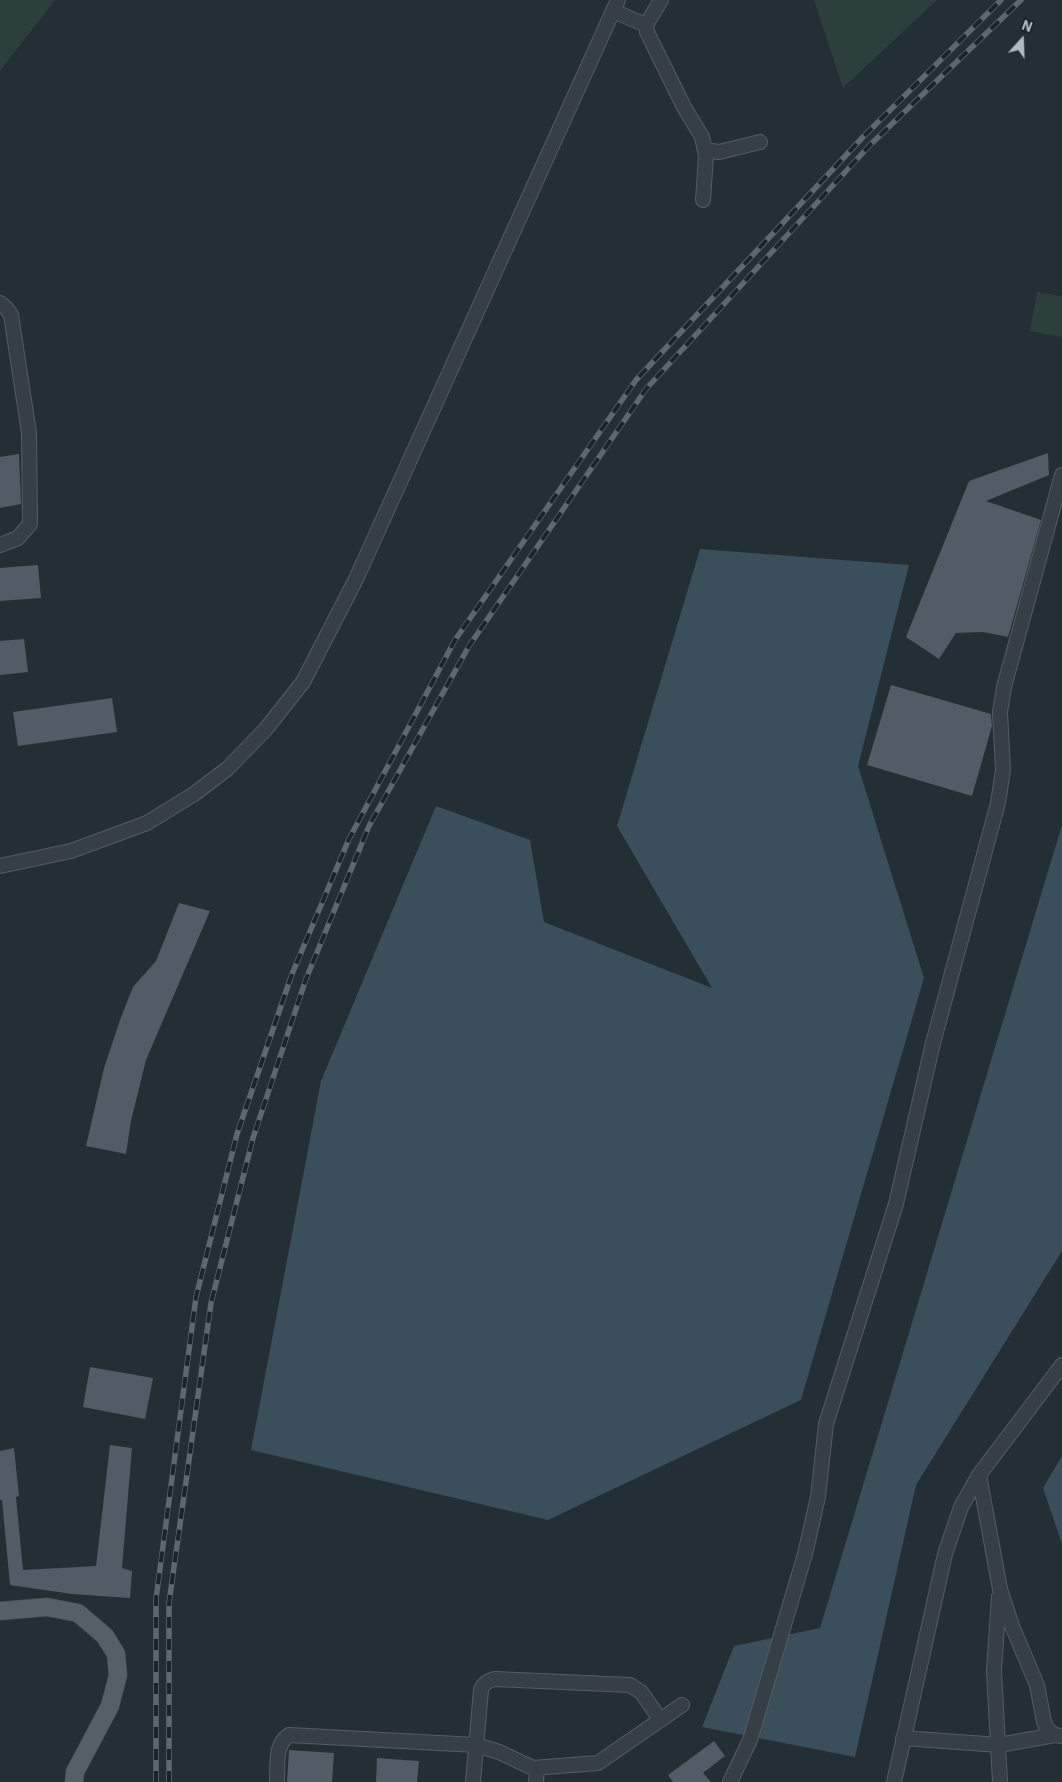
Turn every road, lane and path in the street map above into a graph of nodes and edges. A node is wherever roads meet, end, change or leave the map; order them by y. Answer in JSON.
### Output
{"nodes":[{"id":1,"x":661,"y":0,"type":"edge"},
{"id":2,"x":616,"y":5,"type":"edge"},
{"id":3,"x":646,"y":25,"type":"junction"},
{"id":4,"x":760,"y":142,"type":"dead end"},
{"id":5,"x":705,"y":150,"type":"junction"},
{"id":6,"x":703,"y":200,"type":"dead end"},
{"id":7,"x":0,"y":303,"type":"edge"},
{"id":8,"x":1062,"y":475,"type":"edge"},
{"id":9,"x":0,"y":545,"type":"edge"},
{"id":10,"x":0,"y":866,"type":"edge"},
{"id":11,"x":1062,"y":1365,"type":"edge"},
{"id":12,"x":979,"y":1475,"type":"junction"},
{"id":13,"x":1000,"y":1589,"type":"junction"},
{"id":14,"x":0,"y":1611,"type":"edge"},
{"id":15,"x":682,"y":1705,"type":"dead end"},
{"id":16,"x":660,"y":1719,"type":"junction"},
{"id":17,"x":1059,"y":1735,"type":"edge"},
{"id":18,"x":904,"y":1738,"type":"junction"},
{"id":19,"x":476,"y":1745,"type":"junction"},
{"id":20,"x":999,"y":1745,"type":"junction"},
{"id":21,"x":536,"y":1775,"type":"edge"},
{"id":22,"x":74,"y":1782,"type":"edge"},
{"id":23,"x":278,"y":1782,"type":"edge"},
{"id":24,"x":473,"y":1782,"type":"edge"},
{"id":25,"x":730,"y":1782,"type":"edge"},
{"id":26,"x":894,"y":1782,"type":"edge"},
{"id":27,"x":1000,"y":1782,"type":"edge"}],
"edges":[{"from":1,"to":3,"type":"street"},
{"from":2,"to":3,"type":"street"},
{"from":2,"to":10,"type":"street"},
{"from":3,"to":5,"type":"street"},
{"from":4,"to":5,"type":"street"},
{"from":5,"to":6,"type":"street"},
{"from":7,"to":9,"type":"street"},
{"from":8,"to":25,"type":"street"},
{"from":11,"to":12,"type":"street"},
{"from":12,"to":13,"type":"street"},
{"from":12,"to":18,"type":"street"},
{"from":13,"to":17,"type":"street"},
{"from":13,"to":20,"type":"street"},
{"from":14,"to":22,"type":"main road"},
{"from":15,"to":16,"type":"street"},
{"from":16,"to":19,"type":"street"},
{"from":16,"to":21,"type":"street"},
{"from":17,"to":20,"type":"street"},
{"from":18,"to":20,"type":"street"},
{"from":18,"to":26,"type":"street"},
{"from":19,"to":21,"type":"street"},
{"from":19,"to":23,"type":"street"},
{"from":19,"to":24,"type":"street"},
{"from":20,"to":27,"type":"street"}]}
